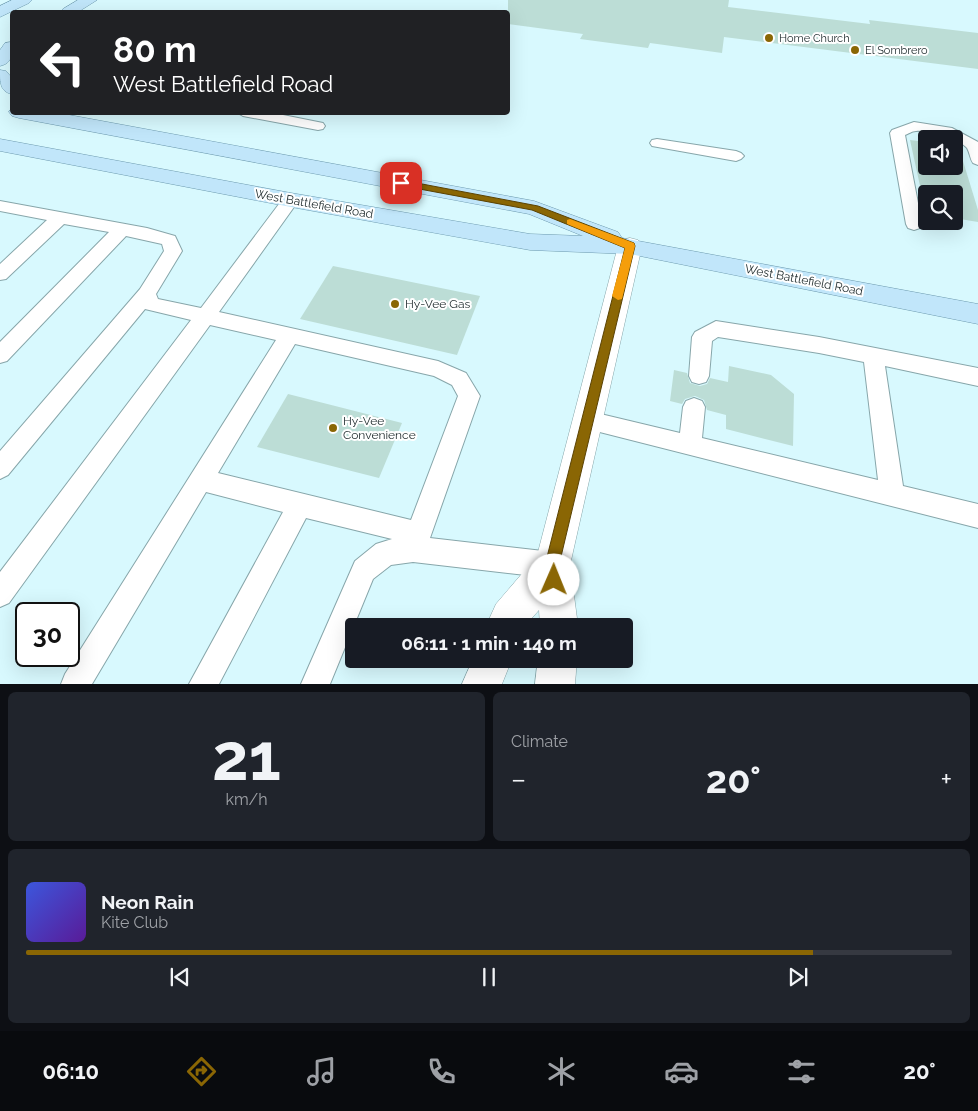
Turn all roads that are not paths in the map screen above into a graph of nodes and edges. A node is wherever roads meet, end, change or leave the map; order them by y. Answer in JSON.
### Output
{"nodes":[{"id":1,"x":89,"y":0,"type":"edge"},
{"id":2,"x":31,"y":2,"type":"edge"},
{"id":3,"x":72,"y":10,"type":"edge"},
{"id":4,"x":0,"y":12,"type":"edge"},
{"id":5,"x":8,"y":48,"type":"edge"},
{"id":6,"x":0,"y":61,"type":"edge"},
{"id":7,"x":0,"y":76,"type":"edge"},
{"id":8,"x":10,"y":87,"type":"edge"},
{"id":9,"x":35,"y":115,"type":"edge"},
{"id":10,"x":72,"y":115,"type":"edge"},
{"id":11,"x":259,"y":115,"type":"edge"},
{"id":12,"x":318,"y":126,"type":"dead end"},
{"id":13,"x":156,"y":138,"type":"junction"},
{"id":14,"x":657,"y":143,"type":"dead end"},
{"id":15,"x":1,"y":145,"type":"edge"},
{"id":16,"x":736,"y":156,"type":"dead end"},
{"id":17,"x":978,"y":160,"type":"edge"},
{"id":18,"x":290,"y":200,"type":"junction"},
{"id":19,"x":1,"y":207,"type":"edge"},
{"id":20,"x":60,"y":218,"type":"junction"},
{"id":21,"x":914,"y":224,"type":"dead end"},
{"id":22,"x":122,"y":229,"type":"junction"},
{"id":23,"x":630,"y":246,"type":"junction"},
{"id":24,"x":0,"y":274,"type":"edge"},
{"id":25,"x":147,"y":294,"type":"junction"},
{"id":26,"x":978,"y":314,"type":"edge"},
{"id":27,"x":205,"y":316,"type":"junction"},
{"id":28,"x":290,"y":335,"type":"junction"},
{"id":29,"x":0,"y":355,"type":"edge"},
{"id":30,"x":873,"y":356,"type":"junction"},
{"id":31,"x":699,"y":376,"type":"dead end"},
{"id":32,"x":978,"y":377,"type":"edge"},
{"id":33,"x":694,"y":407,"type":"dead end"},
{"id":34,"x":588,"y":420,"type":"junction"},
{"id":35,"x":690,"y":445,"type":"junction"},
{"id":36,"x":0,"y":468,"type":"edge"},
{"id":37,"x":200,"y":480,"type":"junction"},
{"id":38,"x":892,"y":495,"type":"junction"},
{"id":39,"x":300,"y":505,"type":"junction"},
{"id":40,"x":978,"y":516,"type":"edge"},
{"id":41,"x":416,"y":541,"type":"junction"},
{"id":42,"x":552,"y":565,"type":"junction"},
{"id":43,"x":0,"y":594,"type":"edge"},
{"id":44,"x":509,"y":618,"type":"edge"},
{"id":45,"x":559,"y":618,"type":"edge"},
{"id":46,"x":488,"y":668,"type":"edge"},
{"id":47,"x":557,"y":668,"type":"edge"},
{"id":48,"x":75,"y":684,"type":"edge"},
{"id":49,"x":203,"y":684,"type":"edge"},
{"id":50,"x":315,"y":684,"type":"edge"},
{"id":51,"x":482,"y":684,"type":"edge"},
{"id":52,"x":555,"y":684,"type":"edge"}],
"edges":[{"from":1,"to":3,"type":"main road"},
{"from":2,"to":4,"type":"main road"},
{"from":5,"to":6,"type":"main road"},
{"from":7,"to":8,"type":"main road"},
{"from":9,"to":13,"type":"main road","name":"West Battlefield Road"},
{"from":10,"to":13,"type":"main road"},
{"from":11,"to":12,"type":"lane"},
{"from":13,"to":23,"type":"main road","name":"West Battlefield Road"},
{"from":14,"to":16,"type":"lane"},
{"from":15,"to":18,"type":"main road","name":"West Battlefield Road"},
{"from":17,"to":21,"type":"lane"},
{"from":18,"to":23,"type":"main road","name":"West Battlefield Road"},
{"from":18,"to":27,"type":"lane"},
{"from":19,"to":20,"type":"lane"},
{"from":20,"to":22,"type":"lane"},
{"from":20,"to":24,"type":"lane"},
{"from":22,"to":25,"type":"lane"},
{"from":22,"to":29,"type":"lane"},
{"from":23,"to":26,"type":"main road","name":"West Battlefield Road"},
{"from":23,"to":34,"type":"street"},
{"from":25,"to":27,"type":"lane"},
{"from":25,"to":36,"type":"lane"},
{"from":27,"to":28,"type":"lane"},
{"from":27,"to":43,"type":"lane"},
{"from":28,"to":37,"type":"lane"},
{"from":28,"to":41,"type":"lane"},
{"from":30,"to":31,"type":"lane"},
{"from":30,"to":32,"type":"lane"},
{"from":30,"to":38,"type":"lane"},
{"from":33,"to":35,"type":"lane"},
{"from":34,"to":35,"type":"lane"},
{"from":34,"to":42,"type":"street"},
{"from":35,"to":38,"type":"lane"},
{"from":37,"to":39,"type":"lane"},
{"from":37,"to":48,"type":"lane"},
{"from":38,"to":40,"type":"lane"},
{"from":39,"to":41,"type":"lane"},
{"from":39,"to":49,"type":"lane"},
{"from":41,"to":42,"type":"lane"},
{"from":41,"to":50,"type":"lane"},
{"from":42,"to":44,"type":"street"},
{"from":42,"to":45,"type":"street"},
{"from":46,"to":51,"type":"street"},
{"from":47,"to":52,"type":"street"}]}
